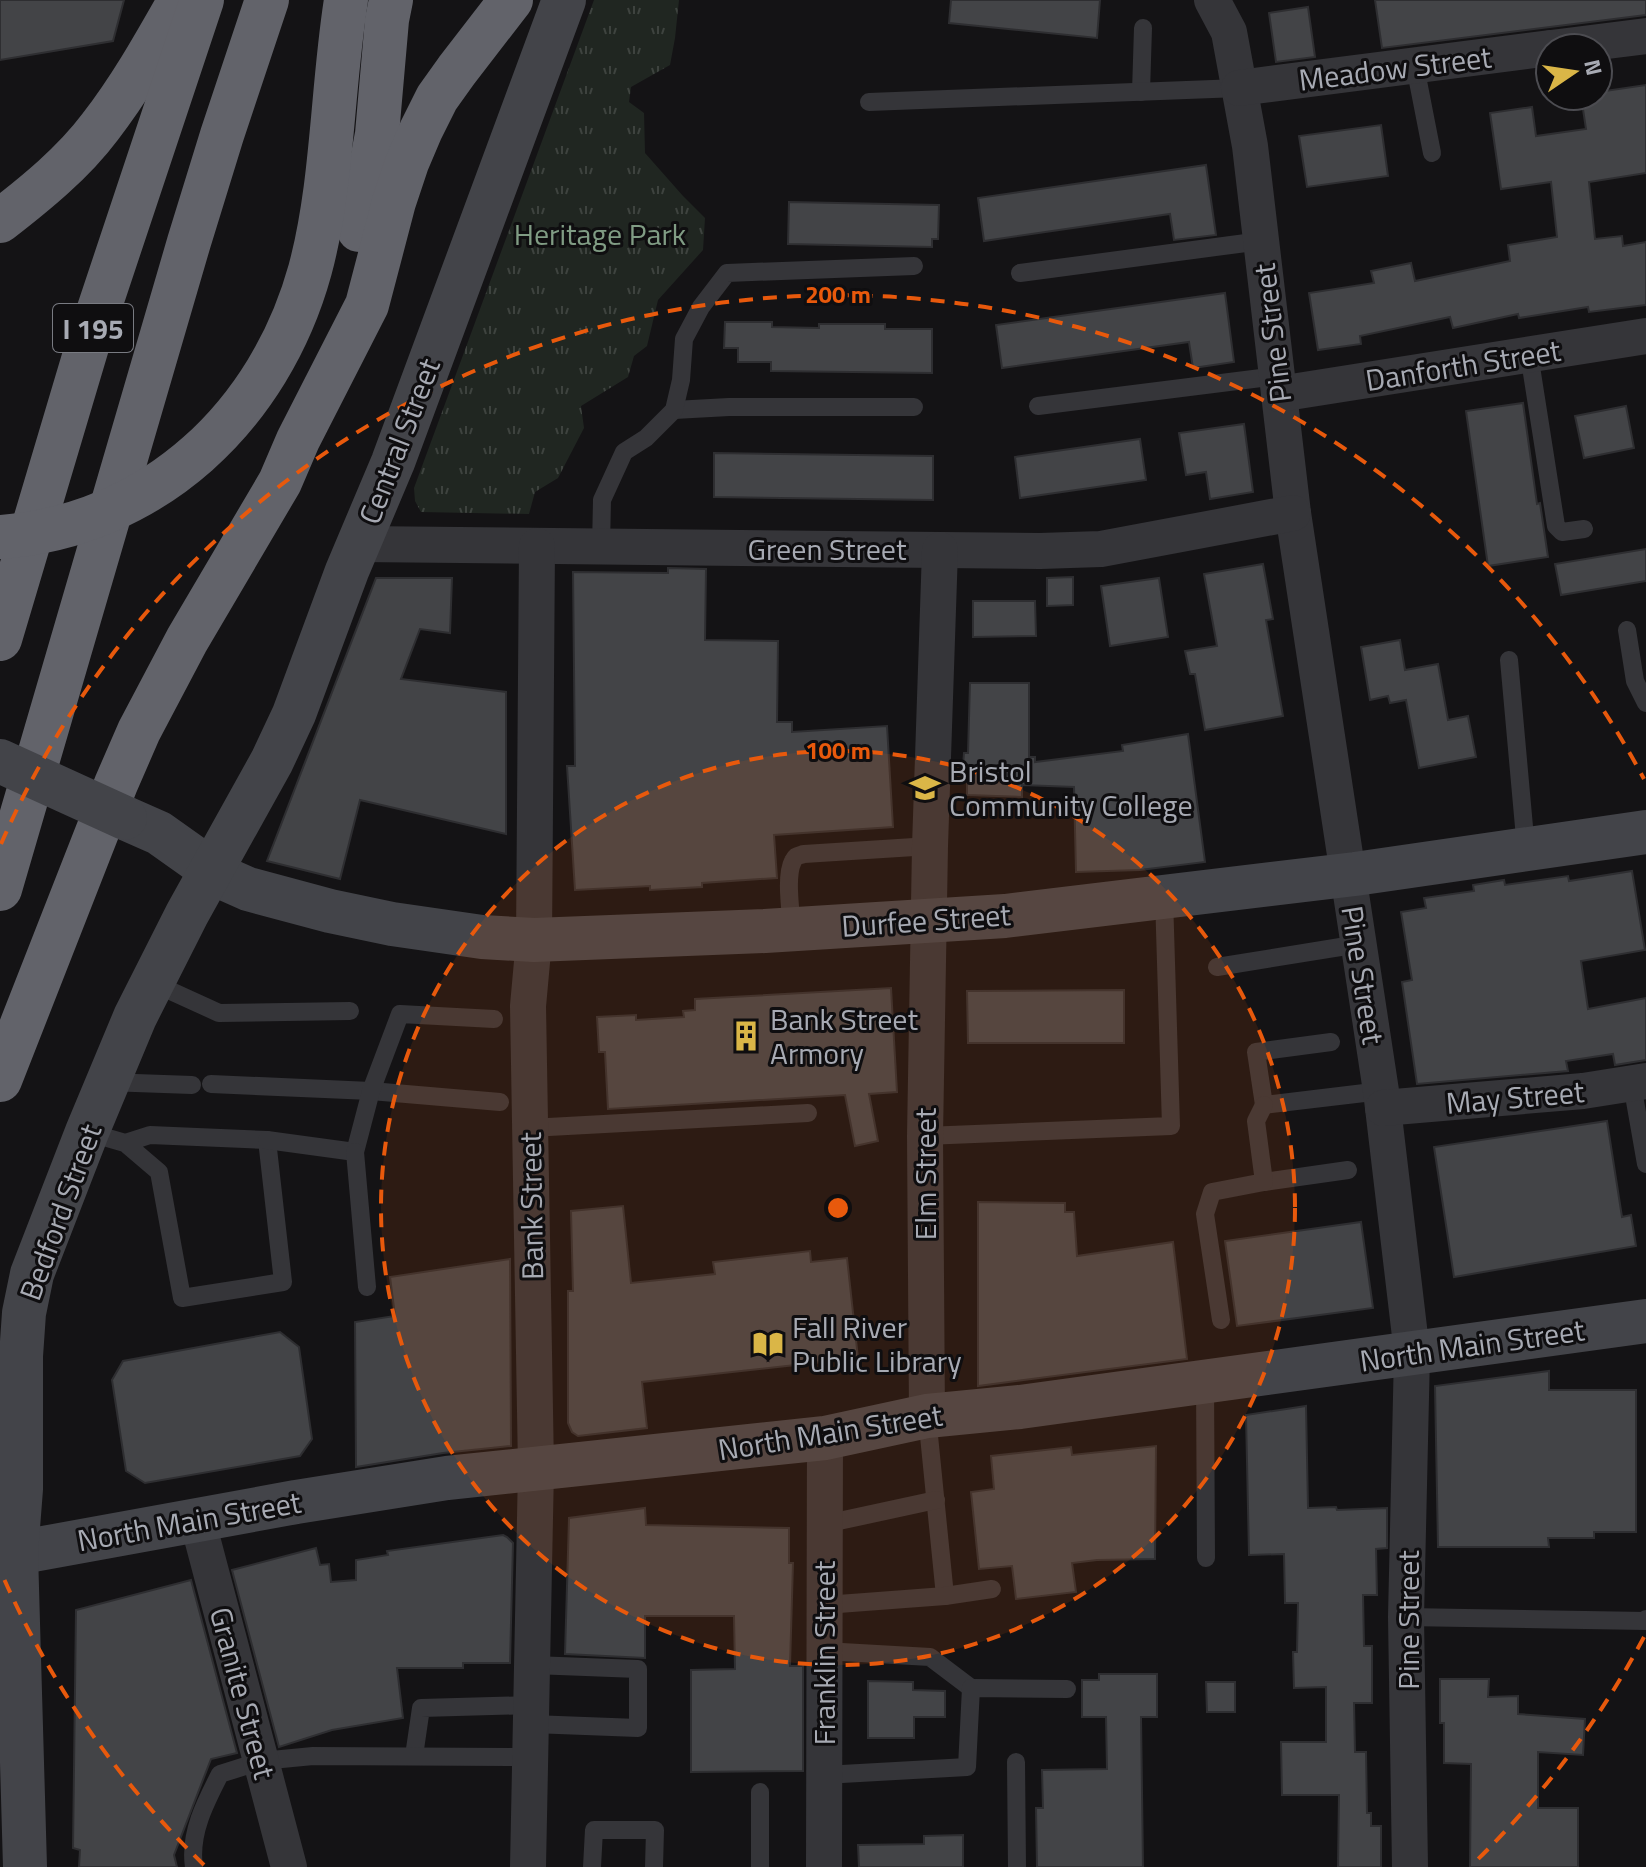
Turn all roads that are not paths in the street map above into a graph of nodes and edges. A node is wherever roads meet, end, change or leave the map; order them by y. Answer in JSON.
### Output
{"nodes":[{"id":1,"x":180,"y":0,"type":"edge"},
{"id":2,"x":202,"y":0,"type":"edge"},
{"id":3,"x":267,"y":0,"type":"edge"},
{"id":4,"x":346,"y":0,"type":"edge"},
{"id":5,"x":391,"y":0,"type":"edge"},
{"id":6,"x":511,"y":0,"type":"edge"},
{"id":7,"x":564,"y":0,"type":"edge"},
{"id":8,"x":1212,"y":0,"type":"edge"},
{"id":9,"x":1143,"y":28,"type":"dead end"},
{"id":10,"x":1646,"y":36,"type":"edge"},
{"id":11,"x":1614,"y":40,"type":"edge"},
{"id":12,"x":1534,"y":50,"type":"edge"},
{"id":13,"x":1415,"y":66,"type":"junction"},
{"id":14,"x":1239,"y":88,"type":"junction"},
{"id":15,"x":1141,"y":92,"type":"junction"},
{"id":16,"x":869,"y":102,"type":"dead end"},
{"id":17,"x":1432,"y":153,"type":"dead end"},
{"id":18,"x":0,"y":221,"type":"edge"},
{"id":19,"x":1261,"y":241,"type":"junction"},
{"id":20,"x":914,"y":266,"type":"dead end"},
{"id":21,"x":1020,"y":273,"type":"dead end"},
{"id":22,"x":1646,"y":336,"type":"edge"},
{"id":23,"x":1529,"y":354,"type":"junction"},
{"id":24,"x":1278,"y":385,"type":"junction"},
{"id":25,"x":1038,"y":406,"type":"dead end"},
{"id":26,"x":914,"y":407,"type":"dead end"},
{"id":27,"x":674,"y":410,"type":"junction"},
{"id":28,"x":298,"y":440,"type":"junction"},
{"id":29,"x":1293,"y":513,"type":"junction"},
{"id":30,"x":1584,"y":529,"type":"dead end"},
{"id":31,"x":0,"y":537,"type":"edge"},
{"id":32,"x":359,"y":544,"type":"junction"},
{"id":33,"x":537,"y":546,"type":"junction"},
{"id":34,"x":601,"y":547,"type":"junction"},
{"id":35,"x":940,"y":550,"type":"junction"},
{"id":36,"x":1627,"y":630,"type":"dead end"},
{"id":37,"x":0,"y":639,"type":"edge"},
{"id":38,"x":1509,"y":660,"type":"dead end"},
{"id":39,"x":1646,"y":703,"type":"edge"},
{"id":40,"x":0,"y":761,"type":"edge"},
{"id":41,"x":1646,"y":832,"type":"edge"},
{"id":42,"x":930,"y":846,"type":"junction"},
{"id":43,"x":1526,"y":849,"type":"junction"},
{"id":44,"x":211,"y":871,"type":"junction"},
{"id":45,"x":1348,"y":875,"type":"junction"},
{"id":46,"x":0,"y":889,"type":"edge"},
{"id":47,"x":1164,"y":897,"type":"junction"},
{"id":48,"x":928,"y":921,"type":"junction"},
{"id":49,"x":792,"y":930,"type":"junction"},
{"id":50,"x":534,"y":940,"type":"junction"},
{"id":51,"x":1359,"y":944,"type":"junction"},
{"id":52,"x":1217,"y":967,"type":"dead end"},
{"id":53,"x":151,"y":982,"type":"junction"},
{"id":54,"x":350,"y":1011,"type":"dead end"},
{"id":55,"x":494,"y":1019,"type":"dead end"},
{"id":56,"x":1331,"y":1042,"type":"dead end"},
{"id":57,"x":0,"y":1080,"type":"edge"},
{"id":58,"x":107,"y":1082,"type":"junction"},
{"id":59,"x":1639,"y":1083,"type":"edge"},
{"id":60,"x":371,"y":1091,"type":"junction"},
{"id":61,"x":1382,"y":1100,"type":"junction"},
{"id":62,"x":500,"y":1102,"type":"dead end"},
{"id":63,"x":1264,"y":1105,"type":"junction"},
{"id":64,"x":808,"y":1113,"type":"dead end"},
{"id":65,"x":530,"y":1128,"type":"junction"},
{"id":66,"x":925,"y":1136,"type":"junction"},
{"id":67,"x":106,"y":1137,"type":"junction"},
{"id":68,"x":267,"y":1140,"type":"junction"},
{"id":69,"x":355,"y":1152,"type":"junction"},
{"id":70,"x":1646,"y":1164,"type":"edge"},
{"id":71,"x":1348,"y":1170,"type":"dead end"},
{"id":72,"x":1264,"y":1182,"type":"junction"},
{"id":73,"x":367,"y":1287,"type":"dead end"},
{"id":74,"x":1221,"y":1320,"type":"dead end"},
{"id":75,"x":1646,"y":1321,"type":"edge"},
{"id":76,"x":1412,"y":1353,"type":"junction"},
{"id":77,"x":1205,"y":1381,"type":"junction"},
{"id":78,"x":927,"y":1416,"type":"junction"},
{"id":79,"x":825,"y":1438,"type":"junction"},
{"id":80,"x":536,"y":1468,"type":"junction"},
{"id":81,"x":936,"y":1500,"type":"junction"},
{"id":82,"x":197,"y":1519,"type":"junction"},
{"id":83,"x":825,"y":1524,"type":"junction"},
{"id":84,"x":5,"y":1557,"type":"edge"},
{"id":85,"x":1206,"y":1558,"type":"dead end"},
{"id":86,"x":992,"y":1589,"type":"dead end"},
{"id":87,"x":945,"y":1596,"type":"junction"},
{"id":88,"x":825,"y":1605,"type":"junction"},
{"id":89,"x":1406,"y":1617,"type":"junction"},
{"id":90,"x":1646,"y":1619,"type":"edge"},
{"id":91,"x":824,"y":1651,"type":"junction"},
{"id":92,"x":533,"y":1665,"type":"junction"},
{"id":93,"x":971,"y":1688,"type":"junction"},
{"id":94,"x":1067,"y":1689,"type":"dead end"},
{"id":95,"x":531,"y":1728,"type":"junction"},
{"id":96,"x":414,"y":1756,"type":"junction"},
{"id":97,"x":261,"y":1761,"type":"junction"},
{"id":98,"x":1016,"y":1762,"type":"dead end"},
{"id":99,"x":824,"y":1775,"type":"junction"},
{"id":100,"x":760,"y":1792,"type":"dead end"},
{"id":101,"x":25,"y":1867,"type":"edge"},
{"id":102,"x":194,"y":1867,"type":"edge"},
{"id":103,"x":289,"y":1867,"type":"edge"},
{"id":104,"x":528,"y":1867,"type":"edge"},
{"id":105,"x":592,"y":1867,"type":"edge"},
{"id":106,"x":654,"y":1867,"type":"edge"},
{"id":107,"x":760,"y":1867,"type":"edge"},
{"id":108,"x":824,"y":1867,"type":"edge"},
{"id":109,"x":1017,"y":1867,"type":"edge"},
{"id":110,"x":1410,"y":1867,"type":"edge"}],
"edges":[{"from":1,"to":18,"type":"highway"},
{"from":2,"to":37,"type":"highway","number":"I 195"},
{"from":3,"to":46,"type":"highway","number":"I 195"},
{"from":4,"to":31,"type":"highway","bridge":true},
{"from":5,"to":28,"type":"highway"},
{"from":6,"to":28,"type":"highway"},
{"from":7,"to":32,"type":"main road","name":"Central Street"},
{"from":8,"to":14,"type":"street","name":"Pine Street"},
{"from":9,"to":15,"type":"lane"},
{"from":10,"to":11,"type":"street","name":"Meadow Street"},
{"from":12,"to":13,"type":"street","name":"Meadow Street"},
{"from":13,"to":14,"type":"street","name":"Meadow Street"},
{"from":13,"to":17,"type":"lane"},
{"from":14,"to":15,"type":"lane"},
{"from":14,"to":19,"type":"street","name":"Pine Street"},
{"from":15,"to":16,"type":"lane"},
{"from":19,"to":21,"type":"lane"},
{"from":19,"to":24,"type":"street","name":"Pine Street"},
{"from":20,"to":27,"type":"lane"},
{"from":22,"to":23,"type":"street","name":"Danforth Street"},
{"from":23,"to":24,"type":"street","name":"Danforth Street"},
{"from":23,"to":30,"type":"lane"},
{"from":24,"to":25,"type":"lane"},
{"from":24,"to":29,"type":"street","name":"Pine Street"},
{"from":26,"to":27,"type":"lane"},
{"from":27,"to":34,"type":"lane"},
{"from":28,"to":57,"type":"highway"},
{"from":29,"to":35,"type":"street","name":"Green Street"},
{"from":29,"to":45,"type":"street","name":"Pine Street"},
{"from":32,"to":33,"type":"street","name":"Green Street"},
{"from":32,"to":44,"type":"main road","name":"Central Street"},
{"from":33,"to":34,"type":"street","name":"Green Street"},
{"from":33,"to":50,"type":"street","name":"Bank Street"},
{"from":34,"to":35,"type":"street","name":"Green Street"},
{"from":35,"to":42,"type":"street","name":"Elm Street"},
{"from":36,"to":39,"type":"lane"},
{"from":38,"to":43,"type":"lane"},
{"from":40,"to":44,"type":"main road","name":"Durfee Street","bridge":true},
{"from":41,"to":43,"type":"main road","name":"Durfee Street"},
{"from":42,"to":48,"type":"street","name":"Elm Street"},
{"from":42,"to":49,"type":"lane"},
{"from":43,"to":45,"type":"main road","name":"Durfee Street"},
{"from":44,"to":50,"type":"main road","name":"Durfee Street"},
{"from":44,"to":53,"type":"main road","name":"Bedford Street"},
{"from":45,"to":47,"type":"main road","name":"Durfee Street"},
{"from":45,"to":51,"type":"street","name":"Pine Street"},
{"from":47,"to":48,"type":"main road","name":"Durfee Street"},
{"from":47,"to":66,"type":"lane"},
{"from":48,"to":49,"type":"main road","name":"Durfee Street"},
{"from":48,"to":66,"type":"street","name":"Elm Street"},
{"from":49,"to":50,"type":"main road","name":"Durfee Street"},
{"from":50,"to":65,"type":"street","name":"Bank Street"},
{"from":51,"to":52,"type":"lane"},
{"from":51,"to":61,"type":"street","name":"Pine Street"},
{"from":53,"to":54,"type":"lane"},
{"from":53,"to":58,"type":"main road","name":"Bedford Street"},
{"from":55,"to":60,"type":"lane"},
{"from":56,"to":63,"type":"lane"},
{"from":58,"to":60,"type":"lane"},
{"from":58,"to":67,"type":"main road","name":"Bedford Street"},
{"from":59,"to":61,"type":"street","name":"May Street"},
{"from":59,"to":70,"type":"lane"},
{"from":60,"to":62,"type":"lane"},
{"from":60,"to":69,"type":"lane"},
{"from":61,"to":63,"type":"lane"},
{"from":61,"to":76,"type":"street","name":"Pine Street"},
{"from":63,"to":72,"type":"lane"},
{"from":64,"to":65,"type":"lane"},
{"from":65,"to":80,"type":"street","name":"Bank Street"},
{"from":66,"to":78,"type":"street","name":"Elm Street"},
{"from":67,"to":68,"type":"lane"},
{"from":67,"to":68,"type":"lane"},
{"from":67,"to":84,"type":"main road","name":"Bedford Street"},
{"from":68,"to":69,"type":"lane"},
{"from":69,"to":73,"type":"lane"},
{"from":71,"to":72,"type":"lane"},
{"from":72,"to":74,"type":"lane"},
{"from":75,"to":76,"type":"main road","name":"North Main Street"},
{"from":76,"to":77,"type":"main road","name":"North Main Street"},
{"from":76,"to":89,"type":"street","name":"Pine Street"},
{"from":77,"to":78,"type":"main road","name":"North Main Street"},
{"from":77,"to":85,"type":"lane"},
{"from":78,"to":79,"type":"main road","name":"North Main Street"},
{"from":78,"to":81,"type":"lane"},
{"from":79,"to":80,"type":"main road","name":"North Main Street"},
{"from":79,"to":83,"type":"street","name":"Franklin Street"},
{"from":80,"to":82,"type":"main road","name":"North Main Street"},
{"from":80,"to":92,"type":"street","name":"Bank Street"},
{"from":81,"to":83,"type":"lane"},
{"from":81,"to":87,"type":"lane"},
{"from":82,"to":84,"type":"main road","name":"North Main Street"},
{"from":82,"to":97,"type":"street","name":"Granite Street"},
{"from":83,"to":88,"type":"street","name":"Franklin Street"},
{"from":84,"to":101,"type":"main road","name":"Bedford Street"},
{"from":86,"to":87,"type":"lane"},
{"from":87,"to":88,"type":"lane"},
{"from":88,"to":91,"type":"street","name":"Franklin Street"},
{"from":89,"to":90,"type":"lane"},
{"from":89,"to":110,"type":"street","name":"Pine Street"},
{"from":91,"to":93,"type":"lane"},
{"from":91,"to":99,"type":"street","name":"Franklin Street"},
{"from":92,"to":95,"type":"street","name":"Bank Street"},
{"from":92,"to":95,"type":"lane"},
{"from":93,"to":94,"type":"lane"},
{"from":93,"to":99,"type":"lane"},
{"from":95,"to":96,"type":"lane"},
{"from":95,"to":96,"type":"lane"},
{"from":95,"to":104,"type":"street","name":"Bank Street"},
{"from":96,"to":97,"type":"lane"},
{"from":97,"to":102,"type":"lane"},
{"from":97,"to":103,"type":"street","name":"Granite Street"},
{"from":98,"to":109,"type":"lane"},
{"from":99,"to":108,"type":"street","name":"Franklin Street"},
{"from":100,"to":107,"type":"lane"},
{"from":105,"to":106,"type":"lane"}]}
